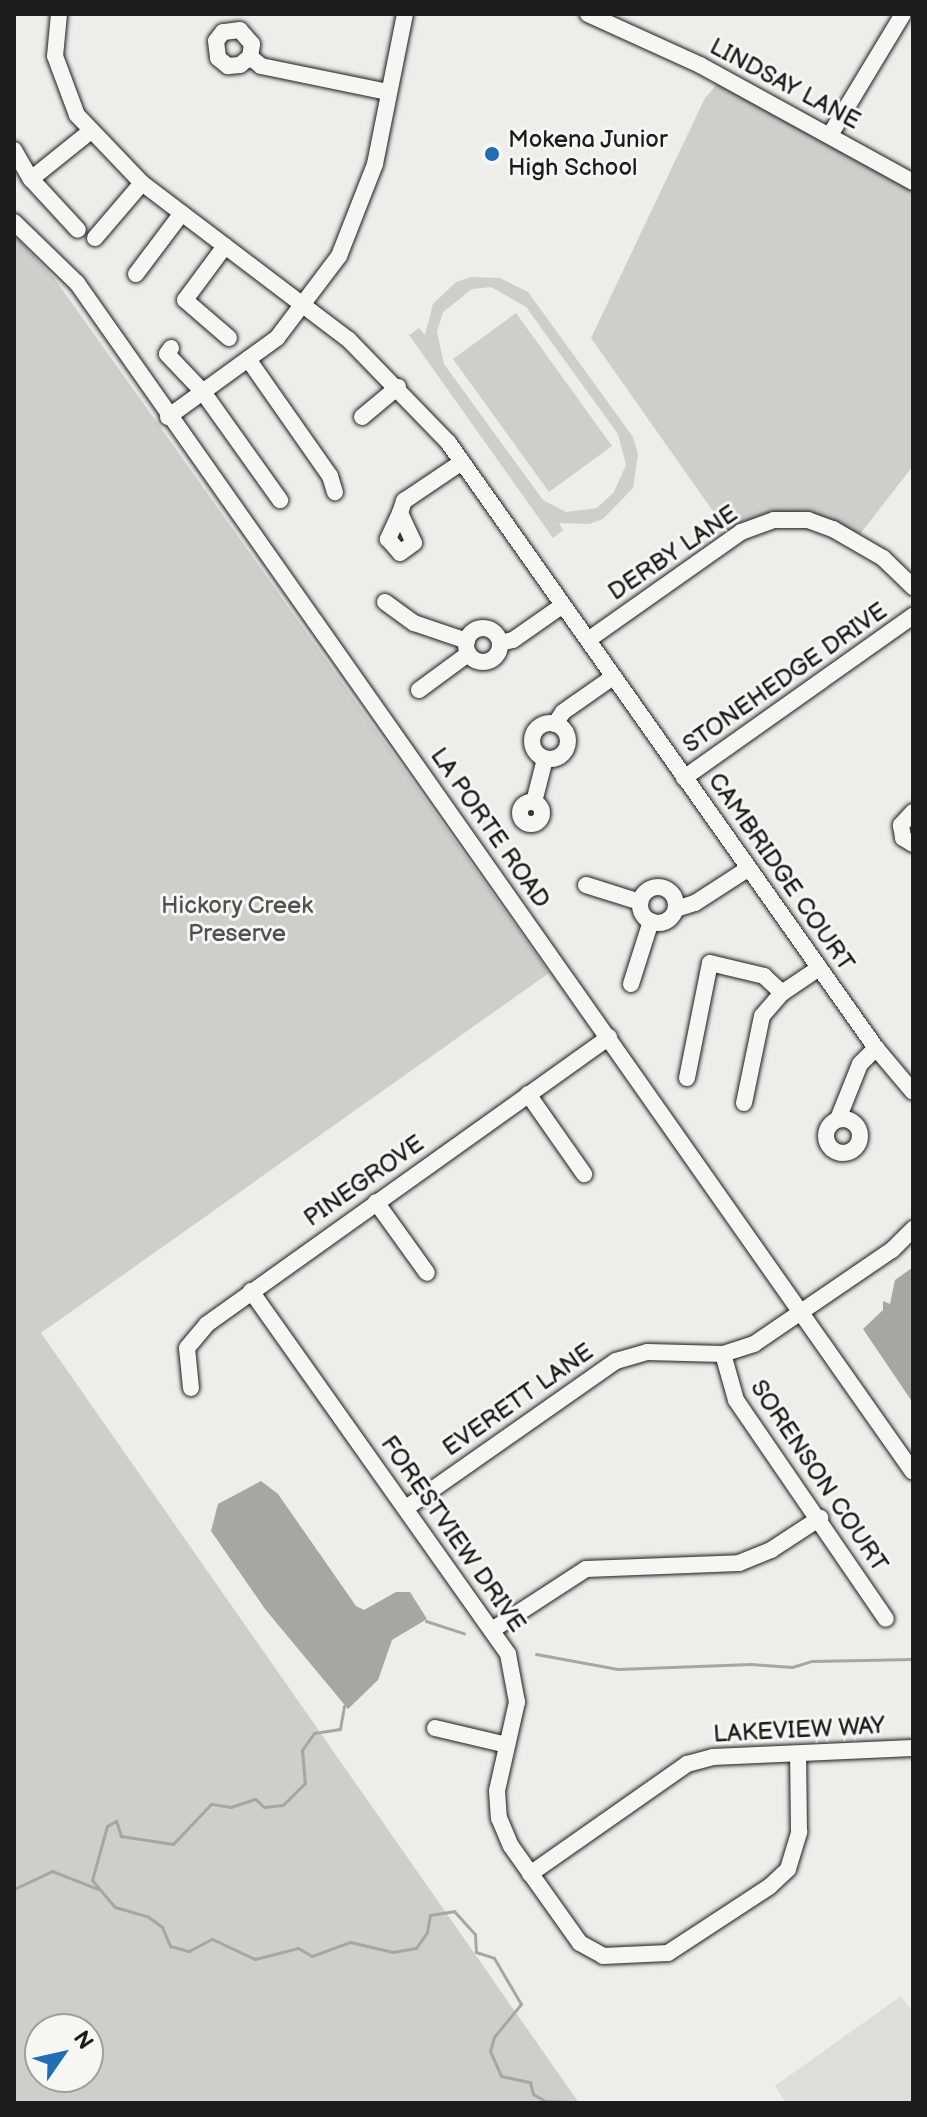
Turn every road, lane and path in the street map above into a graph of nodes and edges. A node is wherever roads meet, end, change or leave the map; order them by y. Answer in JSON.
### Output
{"nodes":[{"id":1,"x":59,"y":14,"type":"edge"},
{"id":2,"x":405,"y":14,"type":"edge"},
{"id":3,"x":588,"y":14,"type":"edge"},
{"id":4,"x":903,"y":14,"type":"edge"},
{"id":5,"x":250,"y":57,"type":"dead end"},
{"id":6,"x":388,"y":92,"type":"junction"},
{"id":7,"x":91,"y":131,"type":"junction"},
{"id":8,"x":830,"y":135,"type":"junction"},
{"id":9,"x":14,"y":150,"type":"edge"},
{"id":10,"x":31,"y":179,"type":"junction"},
{"id":11,"x":913,"y":182,"type":"edge"},
{"id":12,"x":142,"y":183,"type":"junction"},
{"id":13,"x":182,"y":213,"type":"junction"},
{"id":14,"x":14,"y":222,"type":"edge"},
{"id":15,"x":78,"y":230,"type":"dead end"},
{"id":16,"x":95,"y":238,"type":"dead end"},
{"id":17,"x":225,"y":246,"type":"junction"},
{"id":18,"x":136,"y":274,"type":"dead end"},
{"id":19,"x":304,"y":305,"type":"junction"},
{"id":20,"x":229,"y":338,"type":"dead end"},
{"id":21,"x":171,"y":348,"type":"dead end"},
{"id":22,"x":248,"y":359,"type":"junction"},
{"id":23,"x":398,"y":387,"type":"junction"},
{"id":24,"x":203,"y":392,"type":"junction"},
{"id":25,"x":168,"y":417,"type":"junction"},
{"id":26,"x":362,"y":417,"type":"dead end"},
{"id":27,"x":462,"y":462,"type":"junction"},
{"id":28,"x":335,"y":492,"type":"dead end"},
{"id":29,"x":280,"y":500,"type":"dead end"},
{"id":30,"x":400,"y":513,"type":"dead end"},
{"id":31,"x":913,"y":587,"type":"edge"},
{"id":32,"x":385,"y":602,"type":"dead end"},
{"id":33,"x":563,"y":605,"type":"junction"},
{"id":34,"x":913,"y":616,"type":"edge"},
{"id":35,"x":588,"y":640,"type":"junction"},
{"id":36,"x":500,"y":643,"type":"junction"},
{"id":37,"x":468,"y":647,"type":"junction"},
{"id":38,"x":613,"y":677,"type":"junction"},
{"id":39,"x":419,"y":690,"type":"dead end"},
{"id":40,"x":555,"y":724,"type":"junction"},
{"id":41,"x":545,"y":759,"type":"junction"},
{"id":42,"x":684,"y":778,"type":"junction"},
{"id":43,"x":534,"y":802,"type":"dead end"},
{"id":44,"x":913,"y":812,"type":"edge"},
{"id":45,"x":913,"y":844,"type":"edge"},
{"id":46,"x":749,"y":868,"type":"junction"},
{"id":47,"x":586,"y":885,"type":"dead end"},
{"id":48,"x":640,"y":902,"type":"junction"},
{"id":49,"x":676,"y":909,"type":"junction"},
{"id":50,"x":651,"y":921,"type":"junction"},
{"id":51,"x":819,"y":968,"type":"junction"},
{"id":52,"x":631,"y":984,"type":"dead end"},
{"id":53,"x":782,"y":993,"type":"junction"},
{"id":54,"x":609,"y":1037,"type":"junction"},
{"id":55,"x":876,"y":1048,"type":"junction"},
{"id":56,"x":687,"y":1078,"type":"dead end"},
{"id":57,"x":913,"y":1092,"type":"edge"},
{"id":58,"x":528,"y":1094,"type":"junction"},
{"id":59,"x":744,"y":1103,"type":"dead end"},
{"id":60,"x":838,"y":1119,"type":"dead end"},
{"id":61,"x":584,"y":1174,"type":"dead end"},
{"id":62,"x":376,"y":1202,"type":"junction"},
{"id":63,"x":913,"y":1229,"type":"edge"},
{"id":64,"x":427,"y":1273,"type":"dead end"},
{"id":65,"x":251,"y":1291,"type":"junction"},
{"id":66,"x":803,"y":1313,"type":"junction"},
{"id":67,"x":723,"y":1354,"type":"junction"},
{"id":68,"x":191,"y":1388,"type":"dead end"},
{"id":69,"x":913,"y":1472,"type":"edge"},
{"id":70,"x":406,"y":1508,"type":"junction"},
{"id":71,"x":820,"y":1518,"type":"junction"},
{"id":72,"x":886,"y":1619,"type":"dead end"},
{"id":73,"x":492,"y":1630,"type":"junction"},
{"id":74,"x":435,"y":1728,"type":"dead end"},
{"id":75,"x":507,"y":1745,"type":"junction"},
{"id":76,"x":913,"y":1748,"type":"edge"},
{"id":77,"x":798,"y":1754,"type":"junction"},
{"id":78,"x":530,"y":1874,"type":"junction"}],
"edges":[{"from":1,"to":7,"type":"street"},
{"from":2,"to":6,"type":"street"},
{"from":3,"to":8,"type":"street","name":"LINDSAY LANE"},
{"from":4,"to":8,"type":"street"},
{"from":5,"to":6,"type":"street"},
{"from":6,"to":19,"type":"street"},
{"from":7,"to":10,"type":"street"},
{"from":7,"to":12,"type":"street","name":"CAMBRIDGE COURT"},
{"from":8,"to":11,"type":"street","name":"LINDSAY LANE"},
{"from":9,"to":10,"type":"street"},
{"from":10,"to":15,"type":"street"},
{"from":12,"to":13,"type":"street","name":"CAMBRIDGE COURT"},
{"from":12,"to":16,"type":"street"},
{"from":13,"to":17,"type":"street","name":"CAMBRIDGE COURT"},
{"from":13,"to":18,"type":"street"},
{"from":14,"to":25,"type":"street","name":"LA PORTE ROAD"},
{"from":17,"to":19,"type":"street","name":"CAMBRIDGE COURT"},
{"from":17,"to":20,"type":"street"},
{"from":19,"to":22,"type":"street"},
{"from":19,"to":23,"type":"street","name":"CAMBRIDGE COURT"},
{"from":21,"to":24,"type":"street"},
{"from":22,"to":24,"type":"street"},
{"from":22,"to":28,"type":"street"},
{"from":23,"to":26,"type":"street"},
{"from":23,"to":27,"type":"street","name":"CAMBRIDGE COURT"},
{"from":24,"to":25,"type":"street"},
{"from":24,"to":29,"type":"street"},
{"from":25,"to":54,"type":"street","name":"LA PORTE ROAD"},
{"from":27,"to":30,"type":"street"},
{"from":27,"to":33,"type":"street","name":"CAMBRIDGE COURT"},
{"from":31,"to":35,"type":"street","name":"DERBY LANE"},
{"from":32,"to":37,"type":"street"},
{"from":33,"to":35,"type":"street","name":"CAMBRIDGE COURT"},
{"from":33,"to":36,"type":"street"},
{"from":34,"to":42,"type":"street","name":"STONEHEDGE DRIVE"},
{"from":35,"to":38,"type":"street","name":"CAMBRIDGE COURT"},
{"from":36,"to":37,"type":"street"},
{"from":36,"to":37,"type":"street"},
{"from":37,"to":39,"type":"street"},
{"from":38,"to":40,"type":"street"},
{"from":38,"to":42,"type":"street","name":"CAMBRIDGE COURT"},
{"from":40,"to":41,"type":"street"},
{"from":40,"to":41,"type":"street"},
{"from":41,"to":43,"type":"street"},
{"from":42,"to":46,"type":"street","name":"CAMBRIDGE COURT"},
{"from":44,"to":45,"type":"street"},
{"from":46,"to":49,"type":"street"},
{"from":46,"to":51,"type":"street","name":"CAMBRIDGE COURT"},
{"from":47,"to":48,"type":"street"},
{"from":48,"to":49,"type":"street"},
{"from":48,"to":50,"type":"street"},
{"from":49,"to":50,"type":"street"},
{"from":50,"to":52,"type":"street"},
{"from":51,"to":53,"type":"street"},
{"from":51,"to":55,"type":"street","name":"CAMBRIDGE COURT"},
{"from":53,"to":56,"type":"street"},
{"from":53,"to":59,"type":"street"},
{"from":54,"to":58,"type":"street","name":"PINEGROVE"},
{"from":54,"to":66,"type":"street","name":"LA PORTE ROAD"},
{"from":55,"to":57,"type":"street","name":"CAMBRIDGE COURT"},
{"from":55,"to":60,"type":"street"},
{"from":58,"to":61,"type":"street"},
{"from":58,"to":62,"type":"street","name":"PINEGROVE"},
{"from":62,"to":64,"type":"street"},
{"from":62,"to":65,"type":"street","name":"PINEGROVE"},
{"from":63,"to":66,"type":"street","name":"EVERETT LANE"},
{"from":65,"to":68,"type":"street","name":"PINEGROVE"},
{"from":65,"to":70,"type":"street","name":"FORESTVIEW DRIVE"},
{"from":66,"to":67,"type":"street","name":"EVERETT LANE"},
{"from":66,"to":69,"type":"street","name":"LA PORTE ROAD"},
{"from":67,"to":70,"type":"street","name":"EVERETT LANE"},
{"from":67,"to":71,"type":"street","name":"SORENSON COURT"},
{"from":70,"to":73,"type":"street","name":"FORESTVIEW DRIVE"},
{"from":71,"to":72,"type":"street","name":"SORENSON COURT"},
{"from":71,"to":73,"type":"street"},
{"from":73,"to":75,"type":"street","name":"FORESTVIEW DRIVE"},
{"from":74,"to":75,"type":"street"},
{"from":75,"to":78,"type":"street","name":"FORESTVIEW DRIVE"},
{"from":76,"to":77,"type":"street","name":"LAKEVIEW WAY"},
{"from":77,"to":78,"type":"street","name":"LAKEVIEW WAY"},
{"from":77,"to":78,"type":"street","name":"FORESTVIEW DRIVE"}]}
